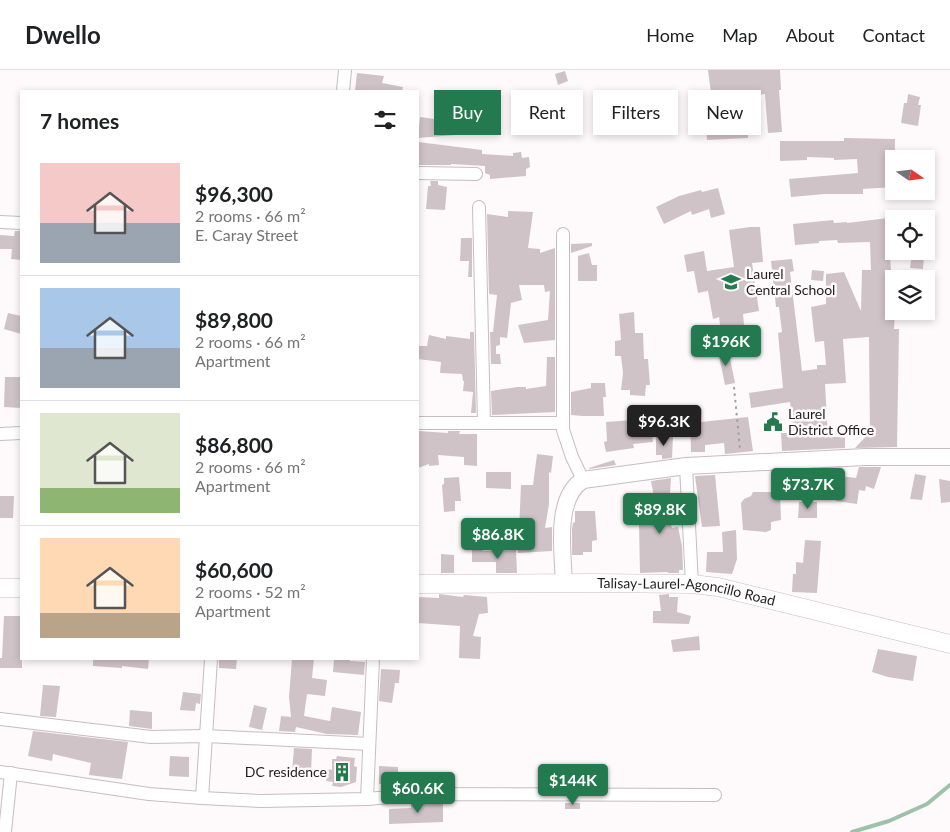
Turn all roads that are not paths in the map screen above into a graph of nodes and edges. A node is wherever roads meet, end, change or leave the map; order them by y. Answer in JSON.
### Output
{"nodes":[{"id":1,"x":345,"y":70,"type":"edge"},
{"id":2,"x":343,"y":90,"type":"edge"},
{"id":3,"x":419,"y":173,"type":"edge"},
{"id":4,"x":476,"y":174,"type":"dead end"},
{"id":5,"x":479,"y":207,"type":"dead end"},
{"id":6,"x":0,"y":222,"type":"edge"},
{"id":7,"x":20,"y":223,"type":"edge"},
{"id":8,"x":562,"y":234,"type":"dead end"},
{"id":9,"x":419,"y":423,"type":"edge"},
{"id":10,"x":484,"y":423,"type":"junction"},
{"id":11,"x":563,"y":423,"type":"junction"},
{"id":12,"x":20,"y":433,"type":"edge"},
{"id":13,"x":0,"y":434,"type":"edge"},
{"id":14,"x":950,"y":457,"type":"edge"},
{"id":15,"x":686,"y":466,"type":"junction"},
{"id":16,"x":583,"y":480,"type":"junction"},
{"id":17,"x":564,"y":583,"type":"junction"},
{"id":18,"x":419,"y":584,"type":"edge"},
{"id":19,"x":692,"y":584,"type":"junction"},
{"id":20,"x":0,"y":588,"type":"edge"},
{"id":21,"x":20,"y":588,"type":"edge"},
{"id":22,"x":950,"y":644,"type":"edge"},
{"id":23,"x":210,"y":660,"type":"edge"},
{"id":24,"x":373,"y":660,"type":"edge"},
{"id":25,"x":0,"y":719,"type":"edge"},
{"id":26,"x":206,"y":736,"type":"junction"},
{"id":27,"x":369,"y":744,"type":"junction"},
{"id":28,"x":5,"y":773,"type":"edge"},
{"id":29,"x":715,"y":795,"type":"dead end"},
{"id":30,"x":202,"y":798,"type":"junction"},
{"id":31,"x":367,"y":799,"type":"junction"},
{"id":32,"x":5,"y":832,"type":"edge"}],
"edges":[{"from":1,"to":2,"type":"street"},
{"from":3,"to":4,"type":"street"},
{"from":5,"to":10,"type":"street"},
{"from":6,"to":7,"type":"street"},
{"from":8,"to":11,"type":"street"},
{"from":9,"to":10,"type":"street"},
{"from":10,"to":11,"type":"street"},
{"from":11,"to":16,"type":"street"},
{"from":12,"to":13,"type":"street"},
{"from":14,"to":15,"type":"street"},
{"from":15,"to":16,"type":"street"},
{"from":15,"to":19,"type":"street"},
{"from":16,"to":17,"type":"street"},
{"from":17,"to":18,"type":"main road","name":"Talisay-Laurel-Agoncillo Road"},
{"from":17,"to":19,"type":"main road","name":"Talisay-Laurel-Agoncillo Road"},
{"from":19,"to":22,"type":"main road","name":"Talisay-Laurel-Agoncillo Road"},
{"from":20,"to":21,"type":"main road"},
{"from":23,"to":26,"type":"street"},
{"from":24,"to":27,"type":"street"},
{"from":25,"to":26,"type":"street"},
{"from":26,"to":27,"type":"street"},
{"from":26,"to":30,"type":"street"},
{"from":27,"to":31,"type":"street"},
{"from":28,"to":30,"type":"street"},
{"from":28,"to":32,"type":"street"},
{"from":29,"to":31,"type":"street"},
{"from":30,"to":31,"type":"street"}]}
